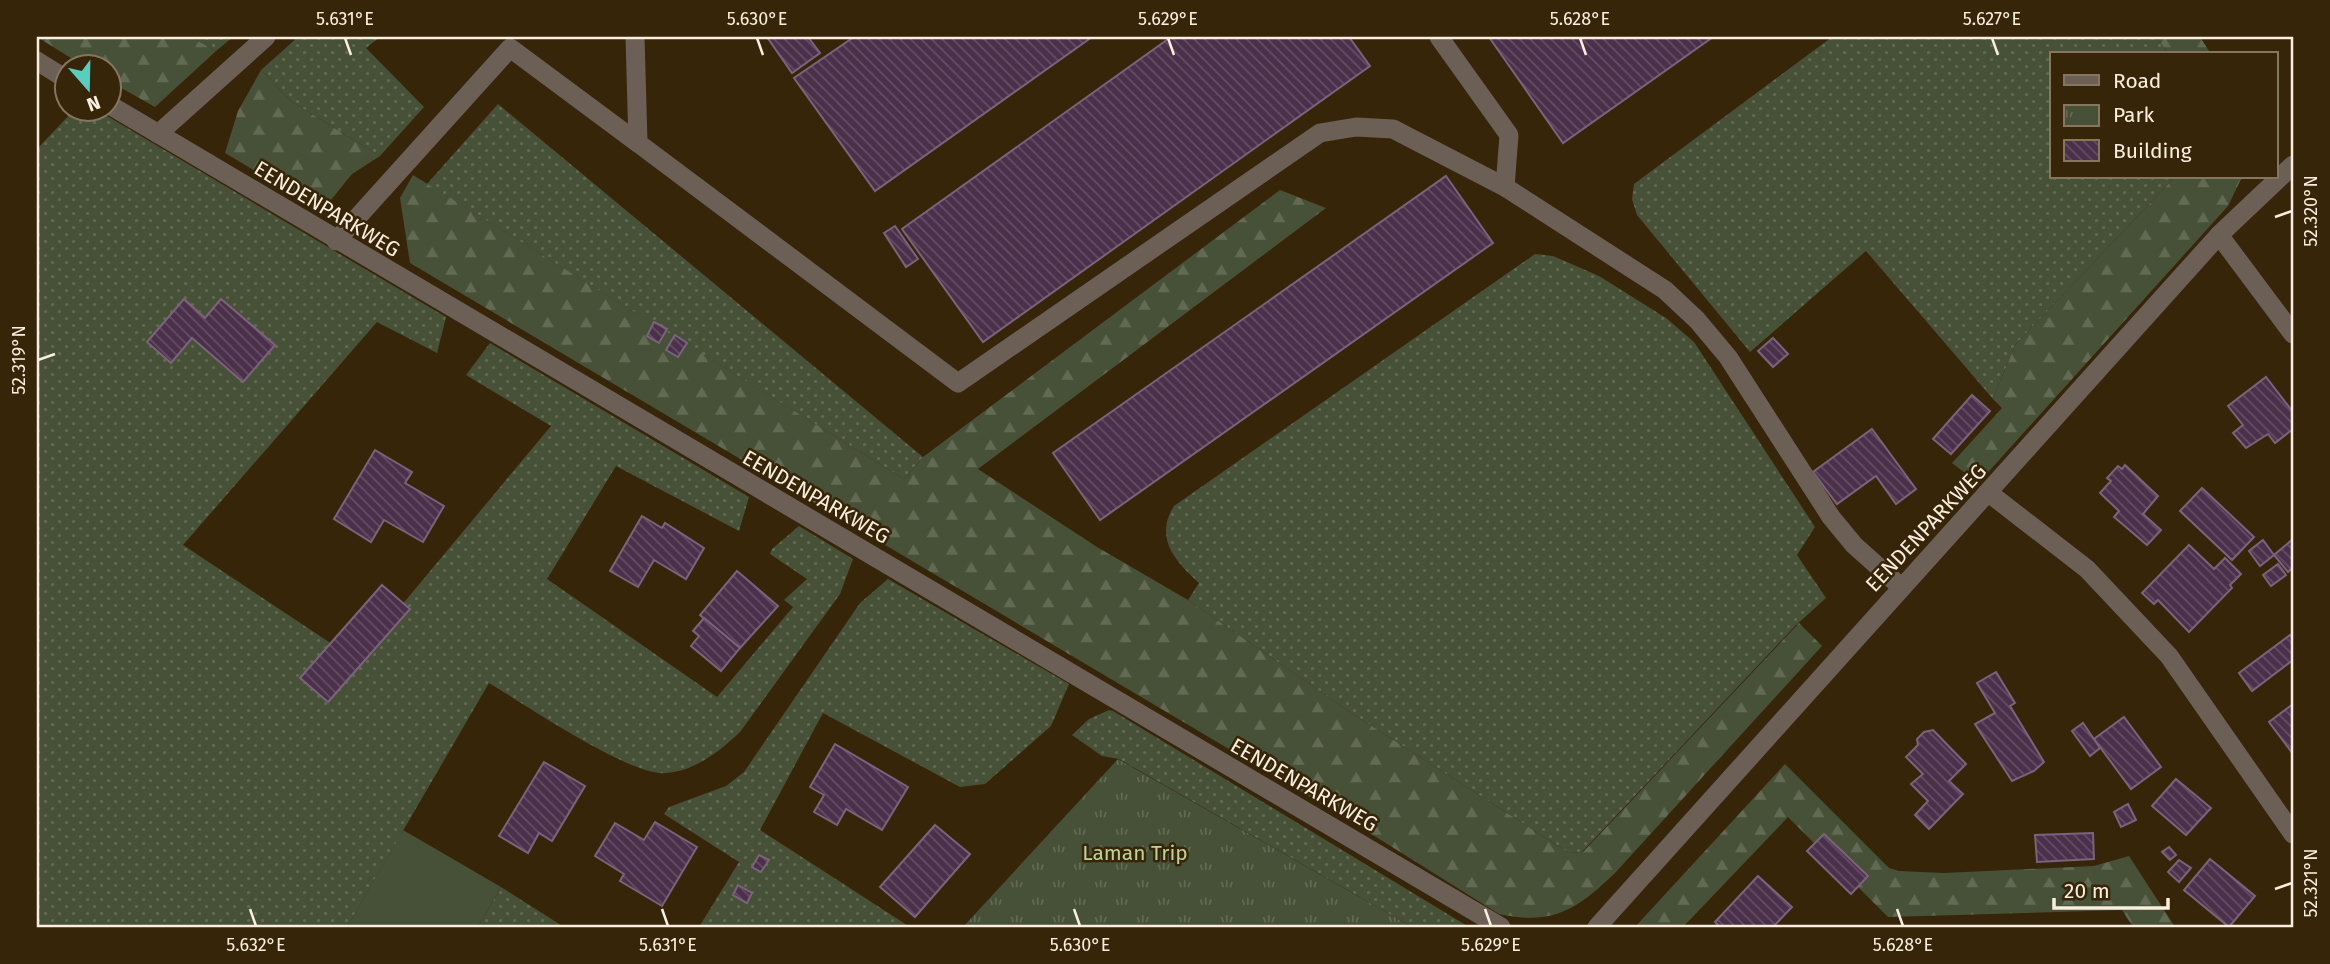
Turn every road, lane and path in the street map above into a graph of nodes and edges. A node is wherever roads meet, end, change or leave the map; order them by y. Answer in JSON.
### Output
{"nodes":[{"id":1,"x":266,"y":37,"type":"edge"},
{"id":2,"x":635,"y":37,"type":"edge"},
{"id":3,"x":1439,"y":37,"type":"edge"},
{"id":4,"x":37,"y":61,"type":"edge"},
{"id":5,"x":52,"y":70,"type":"edge"},
{"id":6,"x":122,"y":112,"type":"edge"},
{"id":7,"x":158,"y":134,"type":"junction"},
{"id":8,"x":638,"y":144,"type":"junction"},
{"id":9,"x":2293,"y":165,"type":"edge"},
{"id":10,"x":1505,"y":187,"type":"junction"},
{"id":11,"x":2219,"y":235,"type":"junction"},
{"id":12,"x":336,"y":241,"type":"junction"},
{"id":13,"x":2293,"y":334,"type":"edge"},
{"id":14,"x":1989,"y":493,"type":"junction"},
{"id":15,"x":1901,"y":587,"type":"junction"},
{"id":16,"x":2293,"y":834,"type":"edge"},
{"id":17,"x":1501,"y":927,"type":"edge"},
{"id":18,"x":1597,"y":927,"type":"edge"}],
"edges":[{"from":1,"to":7,"type":"street"},
{"from":2,"to":8,"type":"street"},
{"from":3,"to":10,"type":"street"},
{"from":4,"to":5,"type":"street"},
{"from":6,"to":7,"type":"street","name":"EENDENPARKWEG"},
{"from":7,"to":12,"type":"street","name":"EENDENPARKWEG"},
{"from":8,"to":10,"type":"street"},
{"from":8,"to":12,"type":"street"},
{"from":9,"to":11,"type":"street","name":"EENDENPARKWEG"},
{"from":10,"to":15,"type":"street"},
{"from":11,"to":13,"type":"street"},
{"from":11,"to":14,"type":"street","name":"EENDENPARKWEG"},
{"from":12,"to":17,"type":"street","name":"EENDENPARKWEG"},
{"from":14,"to":15,"type":"street","name":"EENDENPARKWEG"},
{"from":14,"to":16,"type":"street"},
{"from":15,"to":18,"type":"street","name":"EENDENPARKWEG"}]}
